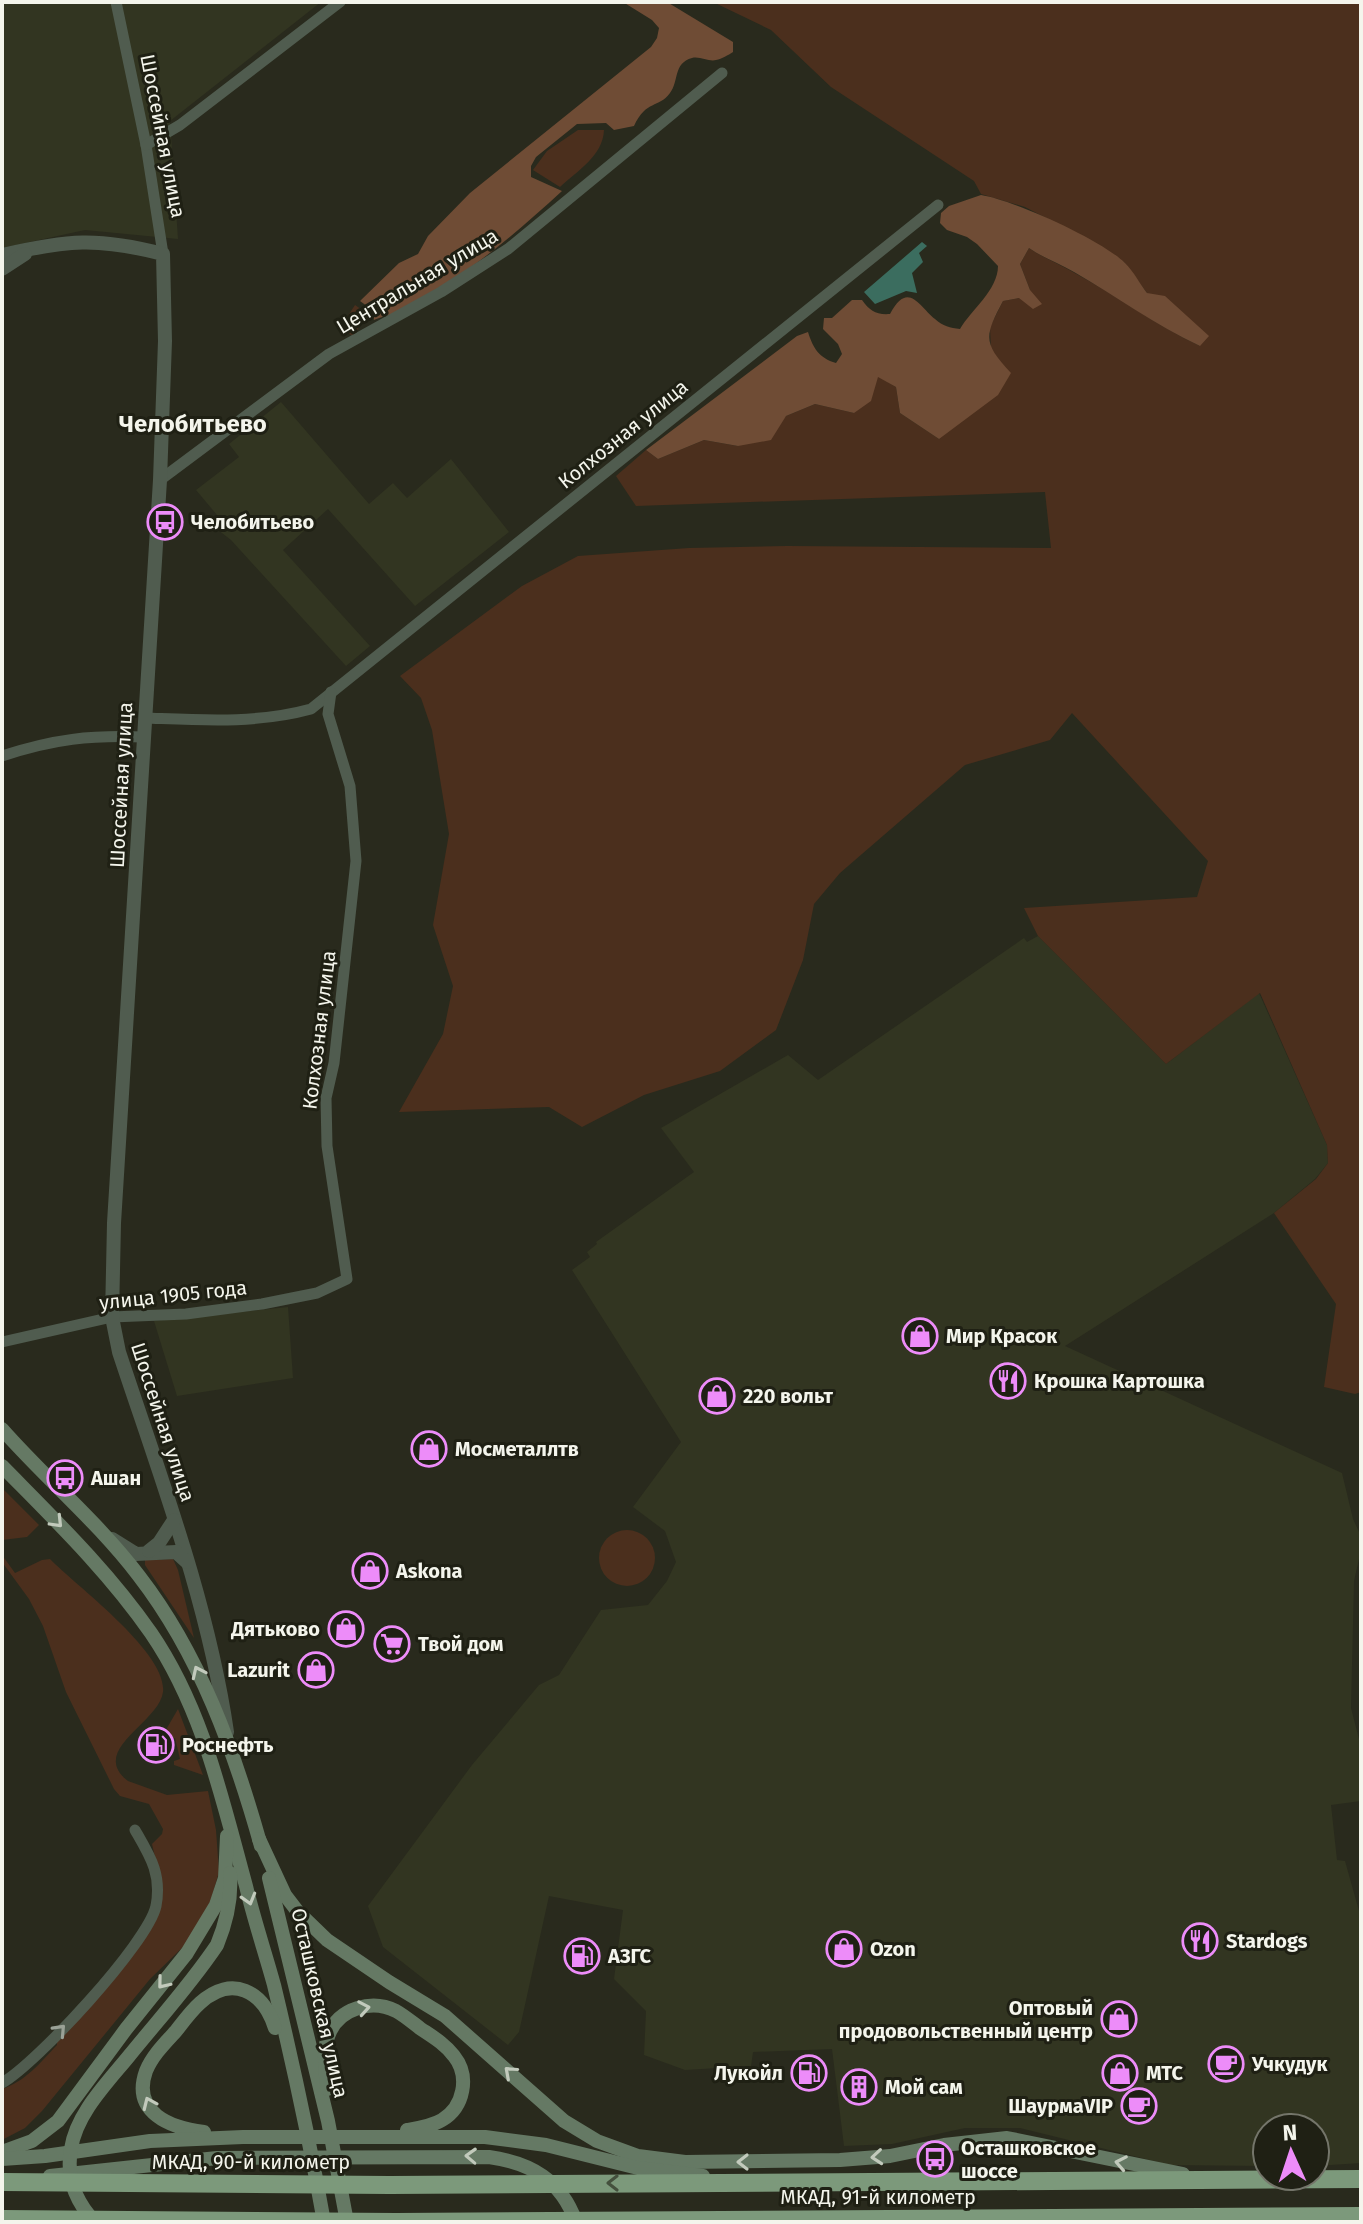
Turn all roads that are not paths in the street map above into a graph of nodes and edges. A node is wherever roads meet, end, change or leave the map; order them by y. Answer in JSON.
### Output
{"nodes":[{"id":1,"x":116,"y":2,"type":"edge"},
{"id":2,"x":340,"y":2,"type":"edge"},
{"id":3,"x":722,"y":73,"type":"dead end"},
{"id":4,"x":146,"y":145,"type":"junction"},
{"id":5,"x":938,"y":205,"type":"dead end"},
{"id":6,"x":57,"y":244,"type":"junction"},
{"id":7,"x":163,"y":254,"type":"junction"},
{"id":8,"x":2,"y":255,"type":"edge"},
{"id":9,"x":2,"y":269,"type":"edge"},
{"id":10,"x":160,"y":480,"type":"junction"},
{"id":11,"x":331,"y":692,"type":"junction"},
{"id":12,"x":311,"y":709,"type":"junction"},
{"id":13,"x":328,"y":714,"type":"junction"},
{"id":14,"x":145,"y":718,"type":"junction"},
{"id":15,"x":144,"y":737,"type":"junction"},
{"id":16,"x":2,"y":756,"type":"edge"},
{"id":17,"x":347,"y":1279,"type":"joint"},
{"id":18,"x":112,"y":1317,"type":"junction"},
{"id":19,"x":2,"y":1342,"type":"edge"},
{"id":20,"x":2,"y":1429,"type":"edge"},
{"id":21,"x":2,"y":1466,"type":"edge"},
{"id":22,"x":174,"y":1520,"type":"junction"},
{"id":23,"x":101,"y":1531,"type":"junction"},
{"id":24,"x":149,"y":1551,"type":"junction"},
{"id":25,"x":187,"y":1562,"type":"junction"},
{"id":26,"x":229,"y":1744,"type":"junction"},
{"id":27,"x":223,"y":1796,"type":"junction"},
{"id":28,"x":135,"y":1830,"type":"dead end"},
{"id":29,"x":259,"y":1839,"type":"junction"},
{"id":30,"x":228,"y":1849,"type":"junction"},
{"id":31,"x":2,"y":2083,"type":"edge"},
{"id":32,"x":304,"y":2116,"type":"junction"},
{"id":33,"x":328,"y":2121,"type":"junction"},
{"id":34,"x":394,"y":2134,"type":"junction"},
{"id":35,"x":243,"y":2137,"type":"junction"},
{"id":36,"x":2,"y":2152,"type":"edge"},
{"id":37,"x":583,"y":2152,"type":"junction"},
{"id":38,"x":638,"y":2156,"type":"junction"},
{"id":39,"x":2,"y":2159,"type":"edge"},
{"id":40,"x":1213,"y":2179,"type":"junction"},
{"id":41,"x":1361,"y":2179,"type":"edge"},
{"id":42,"x":2,"y":2182,"type":"edge"},
{"id":43,"x":747,"y":2182,"type":"junction"},
{"id":44,"x":500,"y":2184,"type":"joint"},
{"id":45,"x":1361,"y":2216,"type":"edge"},
{"id":46,"x":1035,"y":2218,"type":"junction"},
{"id":47,"x":2,"y":2219,"type":"edge"},
{"id":48,"x":713,"y":2220,"type":"junction"},
{"id":49,"x":95,"y":2222,"type":"edge"},
{"id":50,"x":267,"y":2222,"type":"edge"},
{"id":51,"x":324,"y":2222,"type":"edge"},
{"id":52,"x":347,"y":2222,"type":"edge"},
{"id":53,"x":396,"y":2222,"type":"edge"},
{"id":54,"x":576,"y":2222,"type":"edge"},
{"id":55,"x":692,"y":2222,"type":"edge"},
{"id":56,"x":987,"y":2222,"type":"edge"}],
"edges":[{"from":1,"to":4,"type":"street","name":"Шоссейная улица"},
{"from":2,"to":4,"type":"street"},
{"from":3,"to":10,"type":"street","name":"Центральная улица"},
{"from":4,"to":7,"type":"street","name":"Шоссейная улица"},
{"from":5,"to":11,"type":"street","name":"Колхозная улица"},
{"from":6,"to":7,"type":"street"},
{"from":6,"to":8,"type":"street"},
{"from":6,"to":9,"type":"street"},
{"from":7,"to":10,"type":"street","name":"Шоссейная улица"},
{"from":10,"to":14,"type":"street","name":"Шоссейная улица"},
{"from":11,"to":12,"type":"street","name":"Колхозная улица"},
{"from":11,"to":13,"type":"street","name":"Колхозная улица"},
{"from":12,"to":13,"type":"street"},
{"from":12,"to":14,"type":"street","name":"Колхозная улица"},
{"from":13,"to":17,"type":"street","name":"Колхозная улица"},
{"from":14,"to":15,"type":"street","name":"Шоссейная улица"},
{"from":15,"to":16,"type":"street"},
{"from":15,"to":18,"type":"street","name":"Шоссейная улица"},
{"from":17,"to":18,"type":"street","name":"улица 1905 года"},
{"from":18,"to":19,"type":"street","name":"улица 1905 года"},
{"from":18,"to":22,"type":"street","name":"Шоссейная улица"},
{"from":20,"to":23,"type":"main road"},
{"from":21,"to":27,"type":"main road","one_way":true},
{"from":22,"to":24,"type":"street"},
{"from":22,"to":25,"type":"street","name":"Шоссейная улица"},
{"from":23,"to":24,"type":"street"},
{"from":26,"to":23,"type":"main road","one_way":true},
{"from":24,"to":25,"type":"street"},
{"from":25,"to":26,"type":"street","name":"Шоссейная улица"},
{"from":26,"to":29,"type":"main road","name":"Осташковская улица"},
{"from":27,"to":30,"type":"main road"},
{"from":27,"to":32,"type":"main road","name":"Осташковская улица","one_way":true},
{"from":31,"to":28,"type":"street","one_way":true},
{"from":29,"to":33,"type":"main road","name":"Осташковская улица"},
{"from":38,"to":29,"type":"main road","one_way":true},
{"from":30,"to":36,"type":"main road","one_way":true},
{"from":30,"to":49,"type":"main road"},
{"from":35,"to":32,"type":"main road","one_way":true},
{"from":32,"to":51,"type":"main road","name":"Осташковская улица"},
{"from":33,"to":34,"type":"main road","one_way":true},
{"from":33,"to":52,"type":"main road","name":"Осташковская улица"},
{"from":34,"to":35,"type":"main road"},
{"from":34,"to":37,"type":"main road"},
{"from":35,"to":39,"type":"main road"},
{"from":37,"to":38,"type":"main road"},
{"from":37,"to":43,"type":"main road"},
{"from":40,"to":38,"type":"main road","one_way":true},
{"from":40,"to":41,"type":"highway","name":"МКАД, 91-й километр"},
{"from":40,"to":43,"type":"highway","name":"МКАД, 91-й километр"},
{"from":42,"to":44,"type":"highway","name":"МКАД, 90-й километр"},
{"from":54,"to":42,"type":"main road","one_way":true},
{"from":43,"to":44,"type":"highway","name":"МКАД, 91-й километр","one_way":true},
{"from":45,"to":46,"type":"highway","name":"МКАД, 91-й километр"},
{"from":46,"to":48,"type":"highway","name":"МКАД, 91-й километр"},
{"from":46,"to":56,"type":"main road"},
{"from":47,"to":50,"type":"highway"},
{"from":48,"to":53,"type":"highway","name":"МКАД, 91-й километр"},
{"from":48,"to":55,"type":"main road"},
{"from":50,"to":53,"type":"highway"}]}
